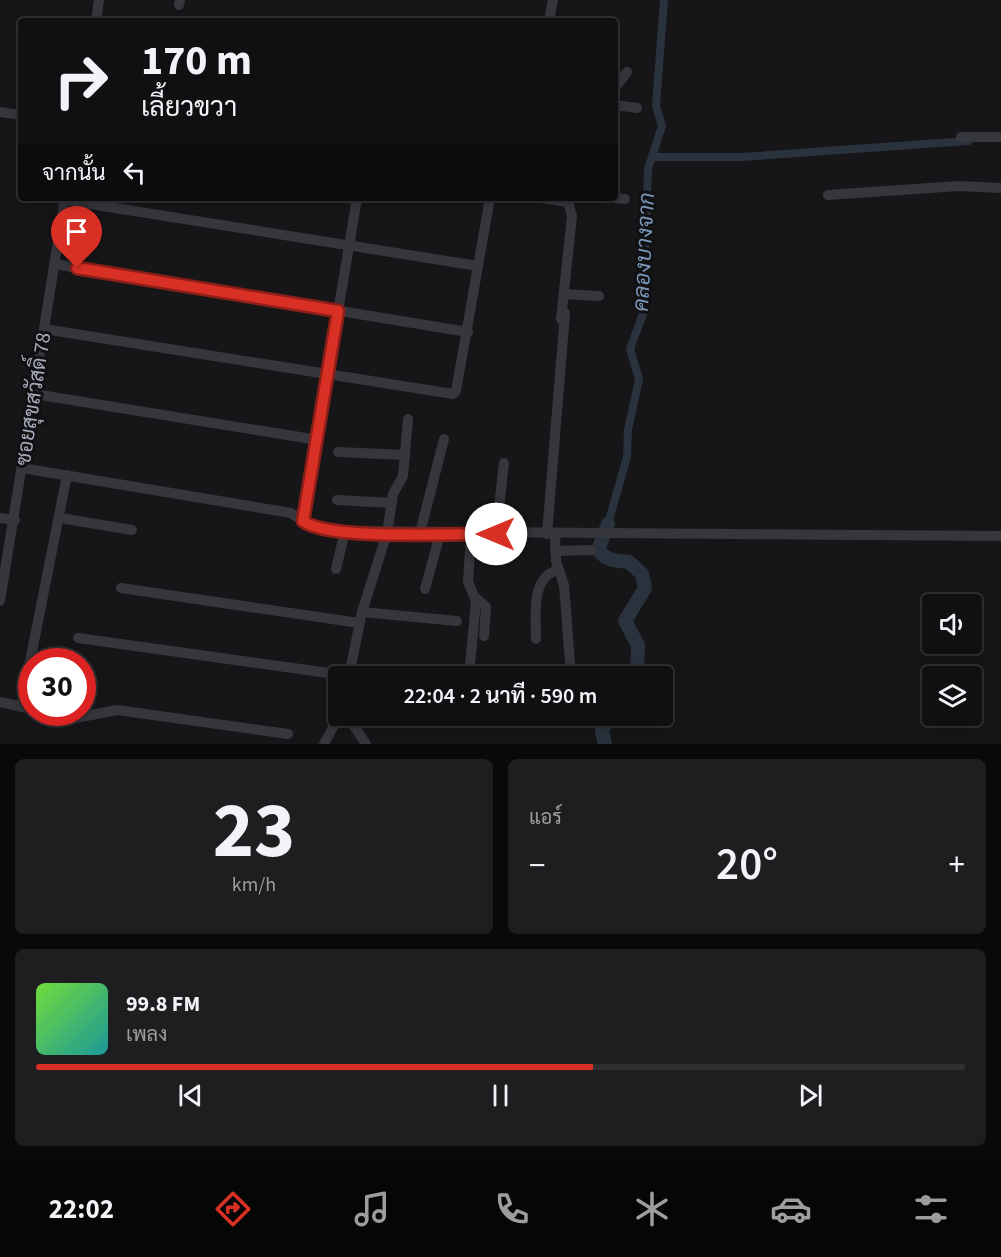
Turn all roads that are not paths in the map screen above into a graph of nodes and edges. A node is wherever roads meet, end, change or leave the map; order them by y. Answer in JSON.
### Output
{"nodes":[{"id":1,"x":99,"y":0,"type":"edge"},
{"id":2,"x":553,"y":0,"type":"edge"},
{"id":3,"x":96,"y":18,"type":"edge"},
{"id":4,"x":550,"y":18,"type":"edge"},
{"id":5,"x":627,"y":72,"type":"dead end"},
{"id":6,"x":618,"y":84,"type":"edge"},
{"id":7,"x":618,"y":105,"type":"edge"},
{"id":8,"x":637,"y":108,"type":"dead end"},
{"id":9,"x":0,"y":112,"type":"edge"},
{"id":10,"x":18,"y":115,"type":"edge"},
{"id":11,"x":961,"y":137,"type":"dead end"},
{"id":12,"x":1001,"y":137,"type":"edge"},
{"id":13,"x":1001,"y":188,"type":"edge"},
{"id":14,"x":828,"y":195,"type":"dead end"},
{"id":15,"x":65,"y":201,"type":"edge"},
{"id":16,"x":77,"y":201,"type":"edge"},
{"id":17,"x":356,"y":201,"type":"edge"},
{"id":18,"x":489,"y":201,"type":"edge"},
{"id":19,"x":570,"y":201,"type":"edge"},
{"id":20,"x":349,"y":246,"type":"junction"},
{"id":21,"x":54,"y":264,"type":"junction"},
{"id":22,"x":478,"y":266,"type":"junction"},
{"id":23,"x":564,"y":294,"type":"junction"},
{"id":24,"x":599,"y":296,"type":"dead end"},
{"id":25,"x":338,"y":311,"type":"junction"},
{"id":26,"x":565,"y":313,"type":"dead end"},
{"id":27,"x":44,"y":329,"type":"junction"},
{"id":28,"x":468,"y":332,"type":"junction"},
{"id":29,"x":558,"y":356,"type":"dead end"},
{"id":30,"x":327,"y":375,"type":"junction"},
{"id":31,"x":34,"y":394,"type":"junction"},
{"id":32,"x":408,"y":419,"type":"dead end"},
{"id":33,"x":444,"y":439,"type":"dead end"},
{"id":34,"x":318,"y":440,"type":"junction"},
{"id":35,"x":338,"y":452,"type":"dead end"},
{"id":36,"x":405,"y":455,"type":"junction"},
{"id":37,"x":504,"y":463,"type":"dead end"},
{"id":38,"x":22,"y":468,"type":"junction"},
{"id":39,"x":67,"y":476,"type":"junction"},
{"id":40,"x":337,"y":500,"type":"dead end"},
{"id":41,"x":392,"y":503,"type":"junction"},
{"id":42,"x":0,"y":518,"type":"edge"},
{"id":43,"x":60,"y":518,"type":"junction"},
{"id":44,"x":15,"y":520,"type":"junction"},
{"id":45,"x":303,"y":521,"type":"junction"},
{"id":46,"x":132,"y":530,"type":"dead end"},
{"id":47,"x":345,"y":531,"type":"junction"},
{"id":48,"x":387,"y":533,"type":"junction"},
{"id":49,"x":420,"y":533,"type":"junction"},
{"id":50,"x":440,"y":534,"type":"junction"},
{"id":51,"x":471,"y":534,"type":"junction"},
{"id":52,"x":496,"y":534,"type":"junction"},
{"id":53,"x":551,"y":534,"type":"junction"},
{"id":54,"x":1001,"y":536,"type":"edge"},
{"id":55,"x":591,"y":550,"type":"dead end"},
{"id":56,"x":555,"y":551,"type":"junction"},
{"id":57,"x":336,"y":569,"type":"dead end"},
{"id":58,"x":558,"y":570,"type":"junction"},
{"id":59,"x":121,"y":588,"type":"dead end"},
{"id":60,"x":425,"y":589,"type":"dead end"},
{"id":61,"x":475,"y":597,"type":"junction"},
{"id":62,"x":0,"y":601,"type":"edge"},
{"id":63,"x":361,"y":617,"type":"junction"},
{"id":64,"x":457,"y":621,"type":"dead end"},
{"id":65,"x":484,"y":636,"type":"dead end"},
{"id":66,"x":78,"y":638,"type":"dead end"},
{"id":67,"x":536,"y":639,"type":"dead end"},
{"id":68,"x":37,"y":648,"type":"edge"},
{"id":69,"x":351,"y":666,"type":"edge"},
{"id":70,"x":471,"y":666,"type":"edge"},
{"id":71,"x":570,"y":666,"type":"edge"},
{"id":72,"x":328,"y":673,"type":"edge"},
{"id":73,"x":0,"y":702,"type":"edge"},
{"id":74,"x":18,"y":706,"type":"edge"},
{"id":75,"x":96,"y":714,"type":"edge"},
{"id":76,"x":354,"y":726,"type":"edge"},
{"id":77,"x":333,"y":727,"type":"dead end"},
{"id":78,"x":288,"y":734,"type":"dead end"},
{"id":79,"x":324,"y":744,"type":"edge"},
{"id":80,"x":366,"y":744,"type":"edge"}],
"edges":[{"from":1,"to":3,"type":"street"},
{"from":2,"to":4,"type":"street"},
{"from":5,"to":6,"type":"street"},
{"from":7,"to":8,"type":"street"},
{"from":9,"to":10,"type":"street"},
{"from":11,"to":12,"type":"street"},
{"from":13,"to":14,"type":"street"},
{"from":15,"to":21,"type":"street","name":"ซอยสุขสวัสดิ์ 78"},
{"from":16,"to":20,"type":"street"},
{"from":17,"to":20,"type":"street"},
{"from":18,"to":22,"type":"street"},
{"from":19,"to":23,"type":"street"},
{"from":20,"to":22,"type":"street"},
{"from":20,"to":25,"type":"street"},
{"from":21,"to":25,"type":"street"},
{"from":21,"to":27,"type":"street","name":"ซอยสุขสวัสดิ์ 78"},
{"from":22,"to":28,"type":"street"},
{"from":23,"to":24,"type":"street"},
{"from":23,"to":29,"type":"street"},
{"from":25,"to":28,"type":"street"},
{"from":25,"to":30,"type":"street"},
{"from":26,"to":53,"type":"street"},
{"from":27,"to":30,"type":"street"},
{"from":27,"to":31,"type":"street","name":"ซอยสุขสวัสดิ์ 78"},
{"from":28,"to":30,"type":"street"},
{"from":30,"to":34,"type":"street"},
{"from":31,"to":34,"type":"street"},
{"from":31,"to":38,"type":"street","name":"ซอยสุขสวัสดิ์ 78"},
{"from":32,"to":36,"type":"street"},
{"from":33,"to":49,"type":"street"},
{"from":34,"to":45,"type":"street"},
{"from":35,"to":36,"type":"street"},
{"from":36,"to":41,"type":"street"},
{"from":37,"to":52,"type":"street"},
{"from":38,"to":39,"type":"street"},
{"from":38,"to":44,"type":"street","name":"ซอยสุขสวัสดิ์ 78"},
{"from":39,"to":43,"type":"street"},
{"from":39,"to":45,"type":"street"},
{"from":40,"to":41,"type":"street"},
{"from":41,"to":48,"type":"street"},
{"from":42,"to":44,"type":"street"},
{"from":43,"to":46,"type":"street"},
{"from":43,"to":68,"type":"street"},
{"from":44,"to":62,"type":"street","name":"ซอยสุขสวัสดิ์ 78"},
{"from":45,"to":47,"type":"street"},
{"from":47,"to":48,"type":"street"},
{"from":47,"to":57,"type":"street"},
{"from":48,"to":49,"type":"street"},
{"from":48,"to":63,"type":"street"},
{"from":49,"to":50,"type":"street"},
{"from":50,"to":51,"type":"street"},
{"from":50,"to":60,"type":"street"},
{"from":51,"to":52,"type":"street"},
{"from":51,"to":61,"type":"street"},
{"from":52,"to":53,"type":"street"},
{"from":53,"to":54,"type":"street"},
{"from":53,"to":56,"type":"street"},
{"from":55,"to":56,"type":"street"},
{"from":56,"to":58,"type":"street"},
{"from":58,"to":67,"type":"street"},
{"from":58,"to":71,"type":"street"},
{"from":59,"to":63,"type":"street"},
{"from":61,"to":65,"type":"street"},
{"from":61,"to":70,"type":"street"},
{"from":63,"to":64,"type":"street"},
{"from":63,"to":69,"type":"street"},
{"from":66,"to":72,"type":"street"},
{"from":73,"to":74,"type":"street"},
{"from":75,"to":78,"type":"street"},
{"from":76,"to":80,"type":"street"},
{"from":77,"to":79,"type":"street"}]}
